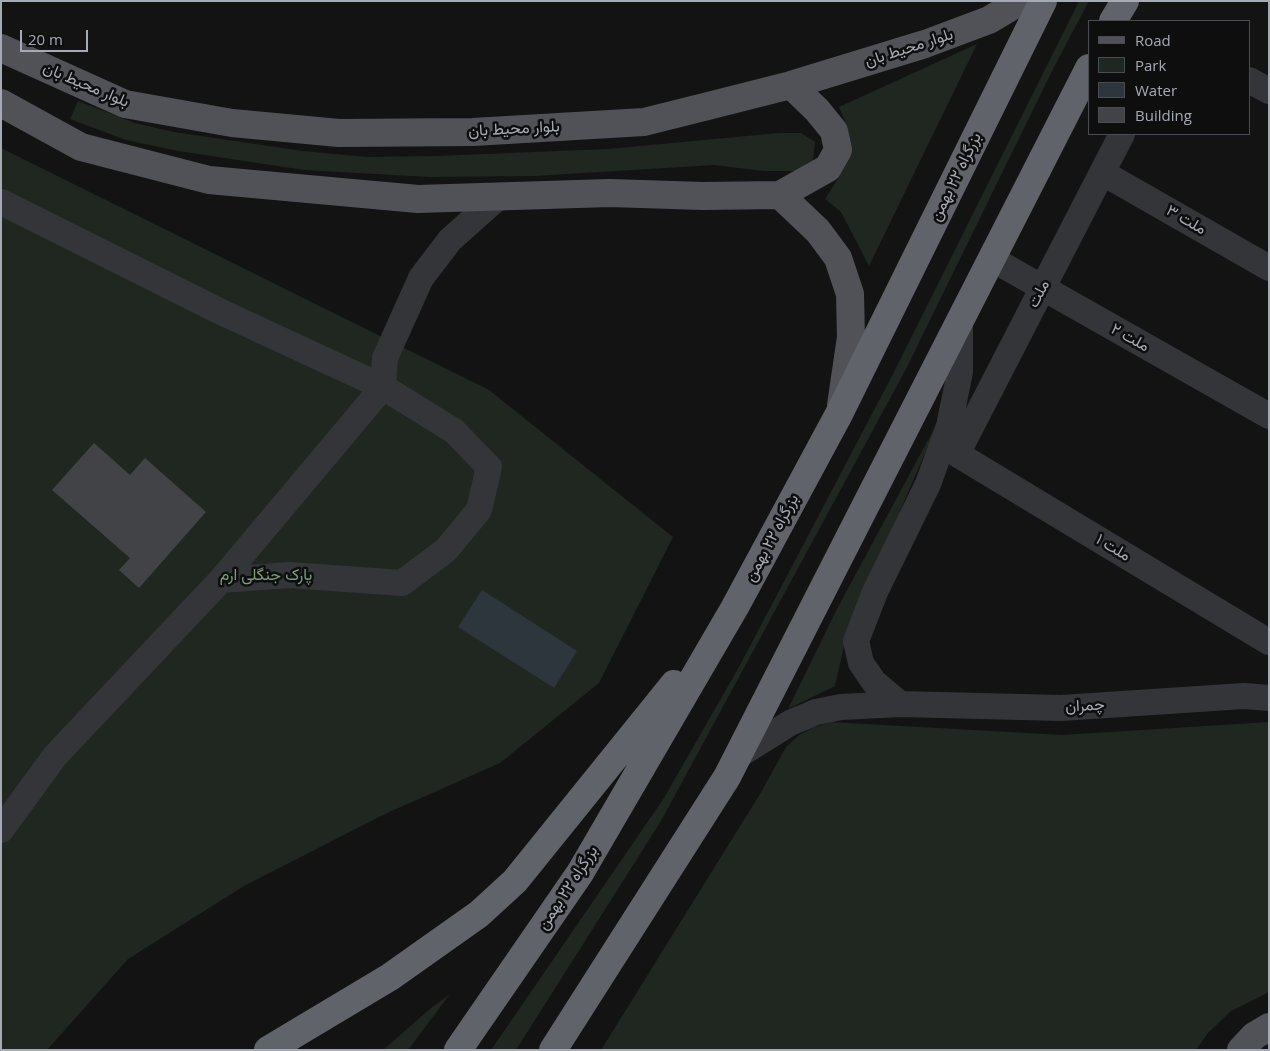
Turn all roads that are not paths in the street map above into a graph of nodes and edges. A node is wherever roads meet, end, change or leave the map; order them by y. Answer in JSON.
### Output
{"nodes":[{"id":1,"x":1021,"y":1,"type":"edge"},
{"id":2,"x":1042,"y":1,"type":"edge"},
{"id":3,"x":1,"y":48,"type":"edge"},
{"id":4,"x":1088,"y":70,"type":"edge"},
{"id":5,"x":1250,"y":81,"type":"edge"},
{"id":6,"x":791,"y":85,"type":"junction"},
{"id":7,"x":1269,"y":91,"type":"edge"},
{"id":8,"x":1,"y":104,"type":"edge"},
{"id":9,"x":1122,"y":135,"type":"edge"},
{"id":10,"x":1103,"y":173,"type":"junction"},
{"id":11,"x":780,"y":195,"type":"junction"},
{"id":12,"x":497,"y":198,"type":"junction"},
{"id":13,"x":1,"y":202,"type":"edge"},
{"id":14,"x":992,"y":259,"type":"junction"},
{"id":15,"x":1269,"y":268,"type":"edge"},
{"id":16,"x":1042,"y":288,"type":"junction"},
{"id":17,"x":960,"y":324,"type":"junction"},
{"id":18,"x":383,"y":387,"type":"junction"},
{"id":19,"x":839,"y":414,"type":"junction"},
{"id":20,"x":1269,"y":416,"type":"edge"},
{"id":21,"x":957,"y":454,"type":"joint"},
{"id":22,"x":221,"y":580,"type":"junction"},
{"id":23,"x":735,"y":606,"type":"junction"},
{"id":24,"x":1269,"y":642,"type":"edge"},
{"id":25,"x":1269,"y":698,"type":"edge"},
{"id":26,"x":900,"y":704,"type":"junction"},
{"id":27,"x":739,"y":755,"type":"junction"},
{"id":28,"x":1,"y":830,"type":"edge"},
{"id":29,"x":579,"y":1008,"type":"junction"},
{"id":30,"x":1269,"y":1027,"type":"edge"},
{"id":31,"x":268,"y":1050,"type":"edge"},
{"id":32,"x":458,"y":1050,"type":"edge"},
{"id":33,"x":553,"y":1050,"type":"edge"},
{"id":34,"x":575,"y":1050,"type":"edge"},
{"id":35,"x":1240,"y":1050,"type":"edge"}],
"edges":[{"from":1,"to":6,"type":"main road","name":"بلوار محیط بان"},
{"from":2,"to":19,"type":"highway","name":"بزرگراه ۲۲ بهمن"},
{"from":3,"to":6,"type":"main road","name":"بلوار محیط بان"},
{"from":4,"to":14,"type":"highway"},
{"from":5,"to":7,"type":"street"},
{"from":6,"to":11,"type":"main road"},
{"from":8,"to":12,"type":"main road"},
{"from":9,"to":10,"type":"street","name":"ملت"},
{"from":10,"to":15,"type":"street","name":"ملت ۳"},
{"from":10,"to":16,"type":"street","name":"ملت"},
{"from":11,"to":12,"type":"main road"},
{"from":11,"to":19,"type":"main road"},
{"from":12,"to":18,"type":"street"},
{"from":13,"to":18,"type":"street"},
{"from":14,"to":16,"type":"street","name":"ملت ۲"},
{"from":14,"to":17,"type":"highway"},
{"from":16,"to":20,"type":"street","name":"ملت ۲"},
{"from":16,"to":21,"type":"street","name":"ملت"},
{"from":17,"to":26,"type":"street"},
{"from":17,"to":27,"type":"highway"},
{"from":18,"to":22,"type":"street"},
{"from":18,"to":22,"type":"street"},
{"from":19,"to":23,"type":"highway","name":"بزرگراه ۲۲ بهمن"},
{"from":21,"to":24,"type":"street","name":"ملت ۱"},
{"from":22,"to":28,"type":"street"},
{"from":23,"to":31,"type":"highway"},
{"from":23,"to":32,"type":"highway","name":"بزرگراه ۲۲ بهمن"},
{"from":25,"to":26,"type":"street","name":"چمران"},
{"from":26,"to":27,"type":"street","name":"چمران"},
{"from":27,"to":29,"type":"highway"},
{"from":29,"to":33,"type":"highway"},
{"from":29,"to":34,"type":"highway"},
{"from":30,"to":35,"type":"main road"}]}
